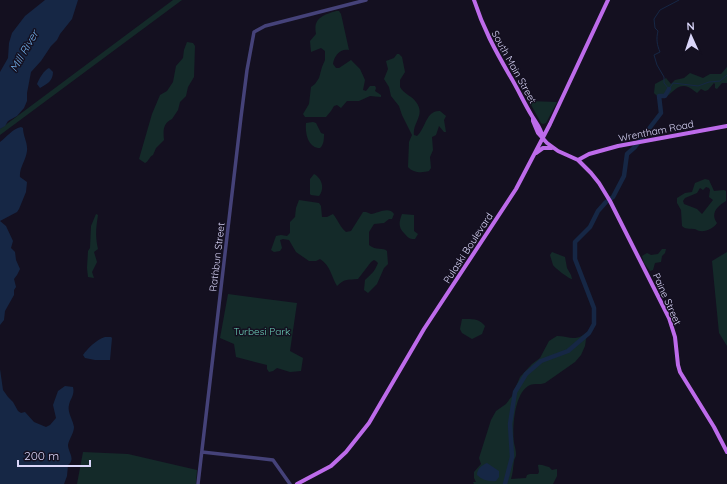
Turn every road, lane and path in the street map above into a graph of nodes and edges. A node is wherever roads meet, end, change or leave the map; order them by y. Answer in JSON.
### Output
{"nodes":[{"id":1,"x":366,"y":0,"type":"edge"},
{"id":2,"x":474,"y":0,"type":"edge"},
{"id":3,"x":608,"y":0,"type":"edge"},
{"id":4,"x":533,"y":118,"type":"junction"},
{"id":5,"x":538,"y":124,"type":"junction"},
{"id":6,"x":550,"y":124,"type":"junction"},
{"id":7,"x":727,"y":126,"type":"edge"},
{"id":8,"x":543,"y":138,"type":"junction"},
{"id":9,"x":553,"y":148,"type":"junction"},
{"id":10,"x":536,"y":153,"type":"junction"},
{"id":11,"x":579,"y":161,"type":"junction"},
{"id":12,"x":202,"y":452,"type":"junction"},
{"id":13,"x":727,"y":452,"type":"edge"},
{"id":14,"x":198,"y":484,"type":"edge"},
{"id":15,"x":290,"y":484,"type":"edge"},
{"id":16,"x":297,"y":484,"type":"edge"}],
"edges":[{"from":1,"to":12,"type":"street","name":"Rathbun Street"},
{"from":2,"to":4,"type":"main road","name":"South Main Street"},
{"from":3,"to":6,"type":"main road","name":"Pulaski Boulevard"},
{"from":4,"to":5,"type":"main road","name":"South Main Street"},
{"from":4,"to":8,"type":"main road","name":"South Main Street"},
{"from":5,"to":6,"type":"main road"},
{"from":5,"to":8,"type":"main road","name":"South Main Street"},
{"from":6,"to":8,"type":"main road","name":"Pulaski Boulevard"},
{"from":7,"to":11,"type":"main road","name":"Wrentham Road"},
{"from":8,"to":9,"type":"main road"},
{"from":8,"to":10,"type":"main road","name":"Pulaski Boulevard"},
{"from":9,"to":10,"type":"main road"},
{"from":9,"to":11,"type":"main road"},
{"from":10,"to":16,"type":"main road","name":"Pulaski Boulevard"},
{"from":11,"to":13,"type":"main road","name":"Paine Street"},
{"from":12,"to":14,"type":"street","name":"Rathbun Street"},
{"from":12,"to":15,"type":"street"}]}
